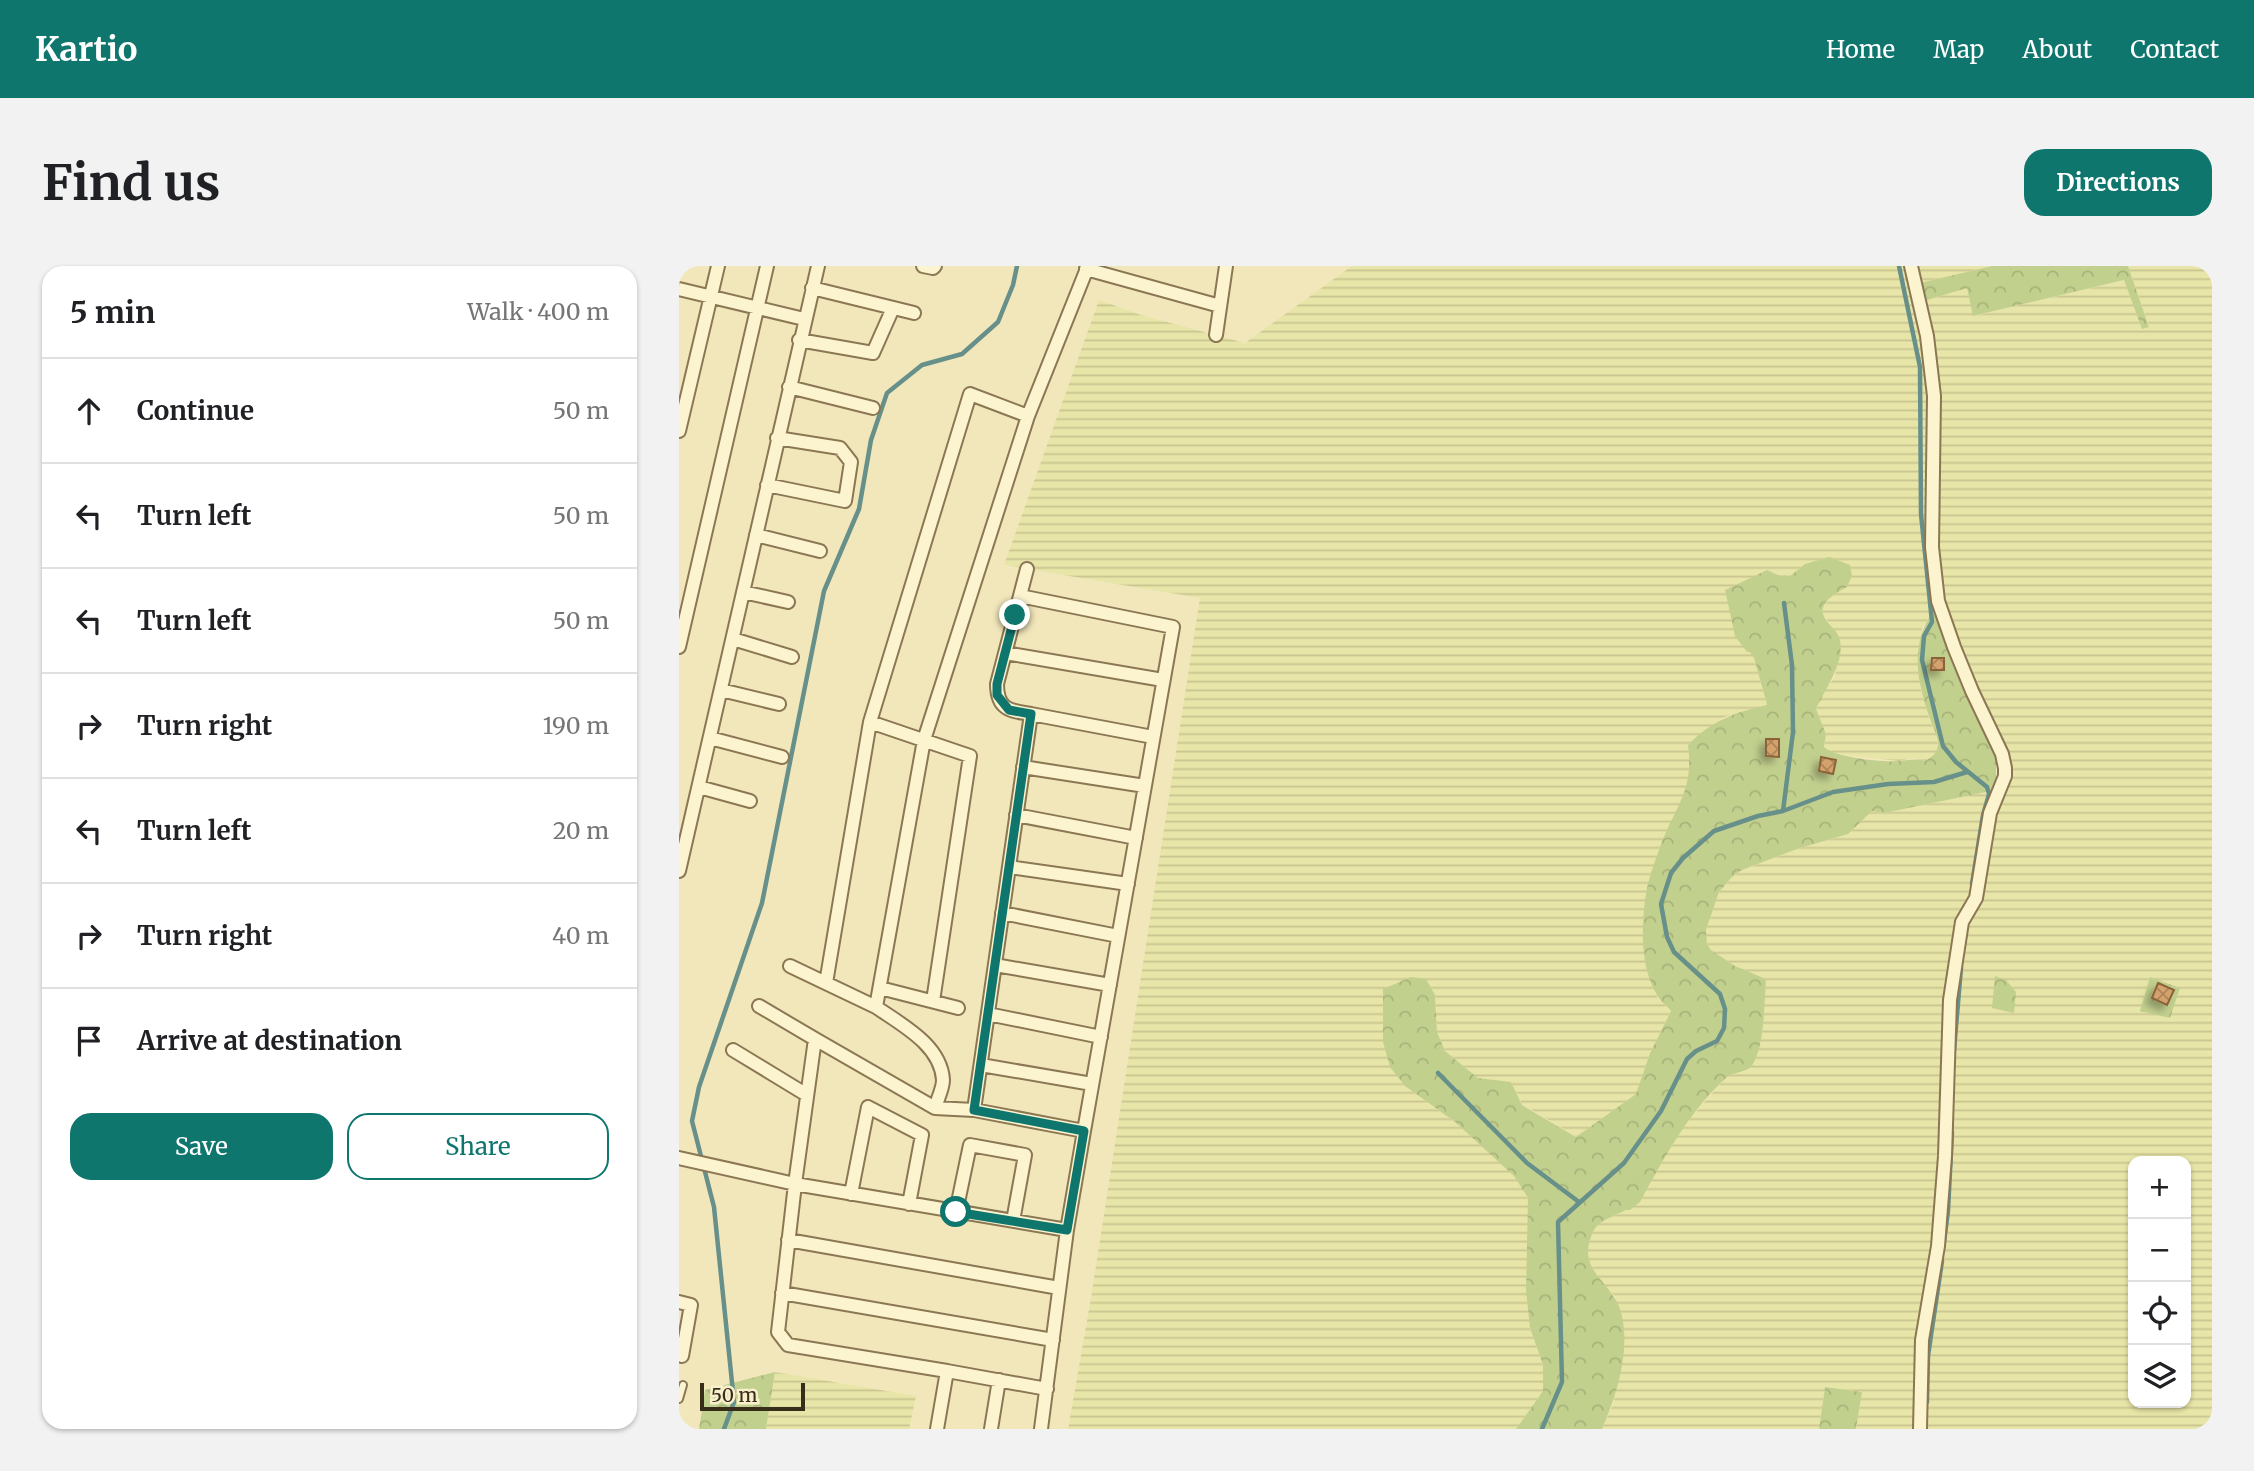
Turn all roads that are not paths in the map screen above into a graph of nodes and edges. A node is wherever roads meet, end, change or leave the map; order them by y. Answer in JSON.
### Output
{"nodes":[{"id":1,"x":718,"y":266,"type":"edge"},
{"id":2,"x":767,"y":266,"type":"edge"},
{"id":3,"x":818,"y":266,"type":"edge"},
{"id":4,"x":923,"y":266,"type":"edge"},
{"id":5,"x":935,"y":266,"type":"edge"},
{"id":6,"x":1226,"y":266,"type":"edge"},
{"id":7,"x":1911,"y":266,"type":"edge"},
{"id":8,"x":1087,"y":267,"type":"edge"},
{"id":9,"x":812,"y":288,"type":"junction"},
{"id":10,"x":679,"y":289,"type":"edge"},
{"id":11,"x":711,"y":297,"type":"junction"},
{"id":12,"x":1220,"y":306,"type":"junction"},
{"id":13,"x":893,"y":308,"type":"junction"},
{"id":14,"x":758,"y":309,"type":"junction"},
{"id":15,"x":914,"y":313,"type":"dead end"},
{"id":16,"x":804,"y":319,"type":"junction"},
{"id":17,"x":1216,"y":335,"type":"dead end"},
{"id":18,"x":799,"y":340,"type":"junction"},
{"id":19,"x":789,"y":387,"type":"junction"},
{"id":20,"x":873,"y":408,"type":"dead end"},
{"id":21,"x":1028,"y":416,"type":"junction"},
{"id":22,"x":679,"y":431,"type":"edge"},
{"id":23,"x":777,"y":438,"type":"junction"},
{"id":24,"x":767,"y":485,"type":"junction"},
{"id":25,"x":756,"y":535,"type":"junction"},
{"id":26,"x":820,"y":551,"type":"dead end"},
{"id":27,"x":1027,"y":569,"type":"dead end"},
{"id":28,"x":743,"y":592,"type":"junction"},
{"id":29,"x":1020,"y":596,"type":"junction"},
{"id":30,"x":788,"y":602,"type":"dead end"},
{"id":31,"x":733,"y":639,"type":"junction"},
{"id":32,"x":679,"y":647,"type":"edge"},
{"id":33,"x":1005,"y":653,"type":"junction"},
{"id":34,"x":792,"y":657,"type":"dead end"},
{"id":35,"x":1163,"y":680,"type":"junction"},
{"id":36,"x":721,"y":690,"type":"junction"},
{"id":37,"x":779,"y":704,"type":"dead end"},
{"id":38,"x":1031,"y":714,"type":"junction"},
{"id":39,"x":870,"y":722,"type":"junction"},
{"id":40,"x":1153,"y":737,"type":"junction"},
{"id":41,"x":710,"y":738,"type":"junction"},
{"id":42,"x":924,"y":740,"type":"junction"},
{"id":43,"x":782,"y":757,"type":"dead end"},
{"id":44,"x":1023,"y":767,"type":"junction"},
{"id":45,"x":1145,"y":786,"type":"junction"},
{"id":46,"x":699,"y":787,"type":"junction"},
{"id":47,"x":750,"y":801,"type":"dead end"},
{"id":48,"x":1016,"y":815,"type":"junction"},
{"id":49,"x":1136,"y":838,"type":"junction"},
{"id":50,"x":683,"y":842,"type":"edge"},
{"id":51,"x":1009,"y":867,"type":"junction"},
{"id":52,"x":679,"y":871,"type":"edge"},
{"id":53,"x":1128,"y":884,"type":"junction"},
{"id":54,"x":1002,"y":914,"type":"junction"},
{"id":55,"x":1118,"y":936,"type":"junction"},
{"id":56,"x":790,"y":965,"type":"dead end"},
{"id":57,"x":995,"y":965,"type":"junction"},
{"id":58,"x":826,"y":983,"type":"junction"},
{"id":59,"x":1110,"y":985,"type":"junction"},
{"id":60,"x":880,"y":988,"type":"junction"},
{"id":61,"x":933,"y":1001,"type":"junction"},
{"id":62,"x":759,"y":1006,"type":"dead end"},
{"id":63,"x":876,"y":1007,"type":"junction"},
{"id":64,"x":958,"y":1008,"type":"dead end"},
{"id":65,"x":988,"y":1014,"type":"junction"},
{"id":66,"x":1101,"y":1037,"type":"junction"},
{"id":67,"x":815,"y":1039,"type":"junction"},
{"id":68,"x":733,"y":1050,"type":"dead end"},
{"id":69,"x":981,"y":1065,"type":"junction"},
{"id":70,"x":1092,"y":1084,"type":"junction"},
{"id":71,"x":807,"y":1095,"type":"junction"},
{"id":72,"x":935,"y":1108,"type":"junction"},
{"id":73,"x":974,"y":1110,"type":"junction"},
{"id":74,"x":1084,"y":1131,"type":"junction"},
{"id":75,"x":685,"y":1159,"type":"edge"},
{"id":76,"x":795,"y":1184,"type":"junction"},
{"id":77,"x":851,"y":1194,"type":"junction"},
{"id":78,"x":909,"y":1204,"type":"junction"},
{"id":79,"x":956,"y":1212,"type":"junction"},
{"id":80,"x":1013,"y":1221,"type":"junction"},
{"id":81,"x":1067,"y":1230,"type":"junction"},
{"id":82,"x":788,"y":1240,"type":"junction"},
{"id":83,"x":1059,"y":1288,"type":"junction"},
{"id":84,"x":782,"y":1293,"type":"junction"},
{"id":85,"x":679,"y":1302,"type":"edge"},
{"id":86,"x":1053,"y":1339,"type":"junction"},
{"id":87,"x":679,"y":1355,"type":"edge"},
{"id":88,"x":947,"y":1371,"type":"junction"},
{"id":89,"x":999,"y":1380,"type":"junction"},
{"id":90,"x":683,"y":1385,"type":"dead end"},
{"id":91,"x":1047,"y":1388,"type":"junction"},
{"id":92,"x":679,"y":1399,"type":"edge"},
{"id":93,"x":937,"y":1429,"type":"edge"},
{"id":94,"x":991,"y":1429,"type":"edge"},
{"id":95,"x":1041,"y":1429,"type":"edge"},
{"id":96,"x":1920,"y":1429,"type":"edge"}],
"edges":[{"from":1,"to":11,"type":"street"},
{"from":2,"to":14,"type":"street"},
{"from":3,"to":9,"type":"street"},
{"from":4,"to":5,"type":"street"},
{"from":6,"to":12,"type":"street"},
{"from":7,"to":96,"type":"street"},
{"from":8,"to":12,"type":"street"},
{"from":8,"to":21,"type":"street"},
{"from":9,"to":13,"type":"street"},
{"from":9,"to":16,"type":"street"},
{"from":10,"to":11,"type":"street"},
{"from":11,"to":14,"type":"street"},
{"from":11,"to":22,"type":"street"},
{"from":12,"to":17,"type":"street"},
{"from":13,"to":15,"type":"street"},
{"from":13,"to":18,"type":"street"},
{"from":14,"to":16,"type":"street"},
{"from":14,"to":32,"type":"street"},
{"from":16,"to":18,"type":"street"},
{"from":18,"to":19,"type":"street"},
{"from":19,"to":20,"type":"street"},
{"from":19,"to":23,"type":"street"},
{"from":21,"to":39,"type":"street"},
{"from":21,"to":42,"type":"street"},
{"from":23,"to":24,"type":"street"},
{"from":23,"to":24,"type":"street"},
{"from":24,"to":25,"type":"street"},
{"from":25,"to":26,"type":"street"},
{"from":25,"to":28,"type":"street"},
{"from":27,"to":29,"type":"street"},
{"from":28,"to":30,"type":"street"},
{"from":28,"to":31,"type":"street"},
{"from":29,"to":33,"type":"street"},
{"from":29,"to":35,"type":"street"},
{"from":31,"to":34,"type":"street"},
{"from":31,"to":36,"type":"street"},
{"from":33,"to":35,"type":"street"},
{"from":33,"to":38,"type":"street"},
{"from":35,"to":40,"type":"street"},
{"from":36,"to":37,"type":"street"},
{"from":36,"to":41,"type":"street"},
{"from":38,"to":40,"type":"street"},
{"from":38,"to":44,"type":"street"},
{"from":39,"to":42,"type":"street"},
{"from":39,"to":58,"type":"street"},
{"from":40,"to":45,"type":"street"},
{"from":41,"to":43,"type":"street"},
{"from":41,"to":46,"type":"street"},
{"from":42,"to":60,"type":"street"},
{"from":42,"to":61,"type":"street"},
{"from":44,"to":45,"type":"street"},
{"from":44,"to":48,"type":"street"},
{"from":45,"to":49,"type":"street"},
{"from":46,"to":47,"type":"street"},
{"from":46,"to":50,"type":"street"},
{"from":48,"to":49,"type":"street"},
{"from":48,"to":51,"type":"street"},
{"from":49,"to":53,"type":"street"},
{"from":50,"to":52,"type":"street"},
{"from":51,"to":53,"type":"street"},
{"from":51,"to":54,"type":"street"},
{"from":53,"to":55,"type":"street"},
{"from":54,"to":55,"type":"street"},
{"from":54,"to":57,"type":"street"},
{"from":55,"to":59,"type":"street"},
{"from":56,"to":58,"type":"street"},
{"from":57,"to":59,"type":"street"},
{"from":57,"to":65,"type":"street"},
{"from":58,"to":63,"type":"street"},
{"from":59,"to":66,"type":"street"},
{"from":60,"to":61,"type":"street"},
{"from":60,"to":63,"type":"street"},
{"from":61,"to":64,"type":"street"},
{"from":62,"to":67,"type":"street"},
{"from":63,"to":72,"type":"street"},
{"from":65,"to":66,"type":"street"},
{"from":65,"to":69,"type":"street"},
{"from":66,"to":70,"type":"street"},
{"from":67,"to":71,"type":"street"},
{"from":67,"to":72,"type":"street"},
{"from":68,"to":71,"type":"street"},
{"from":69,"to":70,"type":"street"},
{"from":69,"to":73,"type":"street"},
{"from":70,"to":74,"type":"street"},
{"from":71,"to":76,"type":"street"},
{"from":72,"to":73,"type":"street"},
{"from":73,"to":74,"type":"street"},
{"from":74,"to":81,"type":"street"},
{"from":75,"to":76,"type":"street"},
{"from":76,"to":77,"type":"street"},
{"from":76,"to":82,"type":"street"},
{"from":77,"to":78,"type":"street"},
{"from":77,"to":78,"type":"street"},
{"from":78,"to":79,"type":"street"},
{"from":79,"to":80,"type":"street"},
{"from":79,"to":80,"type":"street"},
{"from":80,"to":81,"type":"street"},
{"from":81,"to":83,"type":"street"},
{"from":82,"to":83,"type":"street"},
{"from":82,"to":84,"type":"street"},
{"from":83,"to":86,"type":"street"},
{"from":84,"to":86,"type":"street"},
{"from":84,"to":88,"type":"street"},
{"from":85,"to":87,"type":"street"},
{"from":86,"to":91,"type":"street"},
{"from":88,"to":89,"type":"street"},
{"from":88,"to":93,"type":"street"},
{"from":89,"to":91,"type":"street"},
{"from":89,"to":94,"type":"street"},
{"from":90,"to":92,"type":"lane"},
{"from":91,"to":95,"type":"street"}]}
